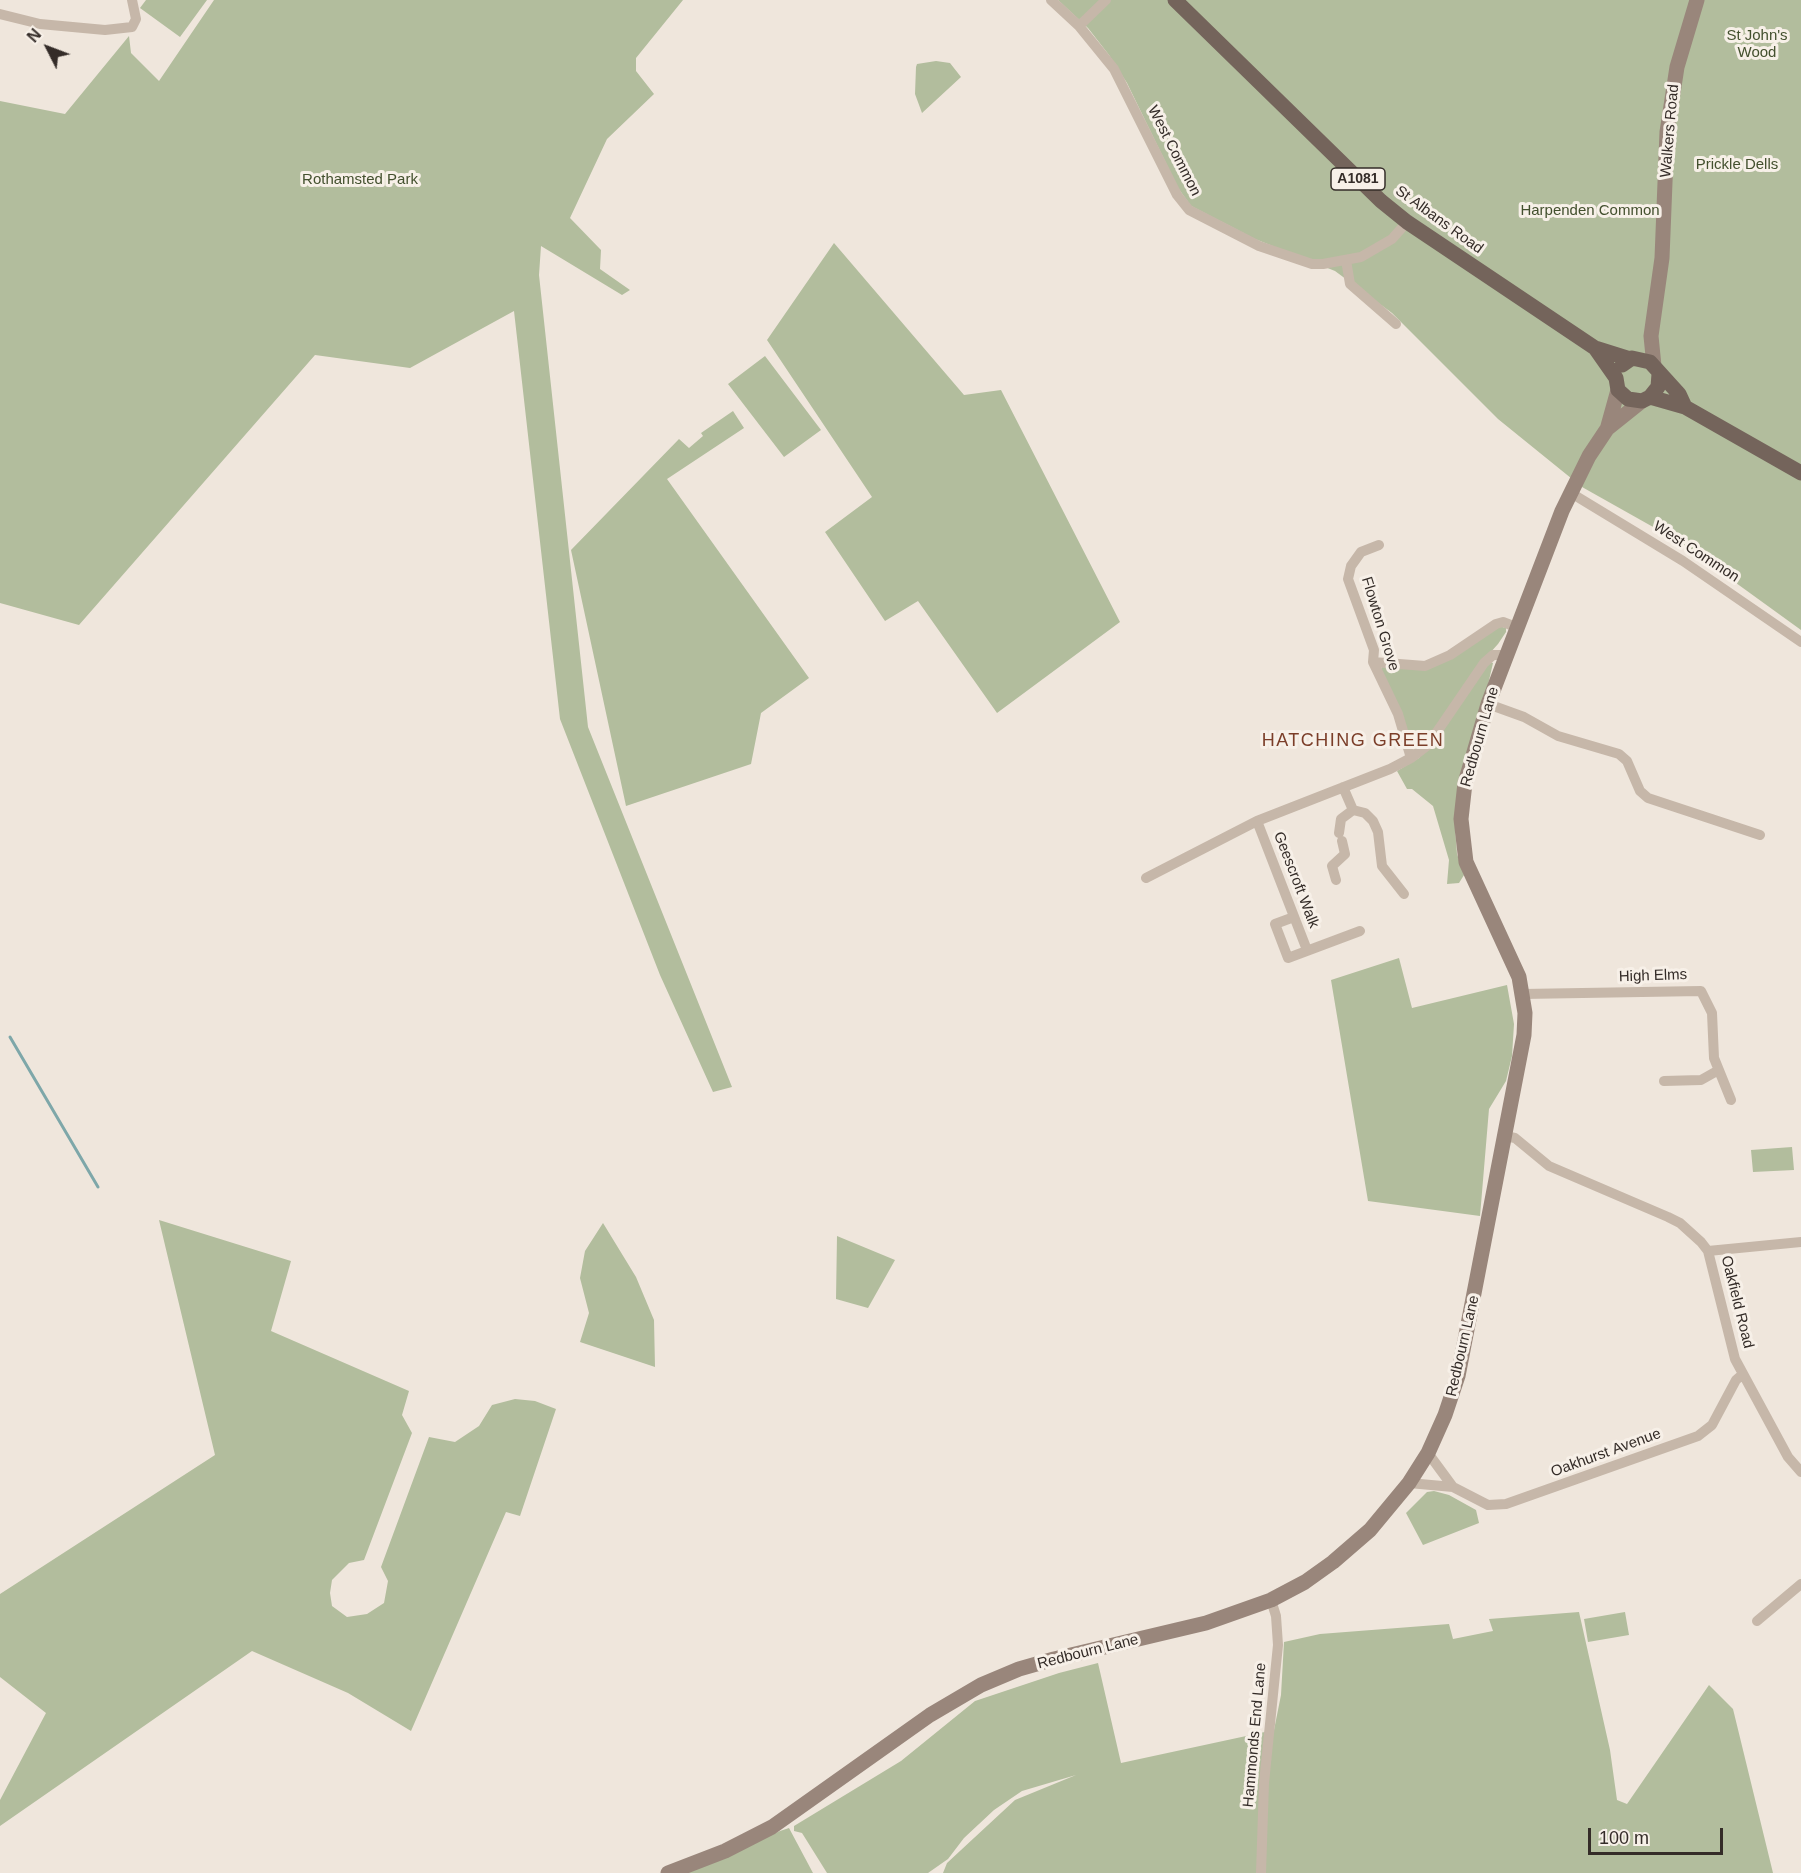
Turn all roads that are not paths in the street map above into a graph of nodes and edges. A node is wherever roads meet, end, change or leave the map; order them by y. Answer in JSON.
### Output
{"nodes":[{"id":1,"x":132,"y":0,"type":"edge"},
{"id":2,"x":1052,"y":0,"type":"edge"},
{"id":3,"x":1106,"y":0,"type":"edge"},
{"id":4,"x":1175,"y":0,"type":"edge"},
{"id":5,"x":1697,"y":0,"type":"edge"},
{"id":6,"x":0,"y":14,"type":"edge"},
{"id":7,"x":1079,"y":26,"type":"junction"},
{"id":8,"x":1407,"y":222,"type":"junction"},
{"id":9,"x":1346,"y":260,"type":"junction"},
{"id":10,"x":1396,"y":324,"type":"dead end"},
{"id":11,"x":1651,"y":336,"type":"junction"},
{"id":12,"x":1595,"y":348,"type":"junction"},
{"id":13,"x":1631,"y":359,"type":"junction"},
{"id":14,"x":1657,"y":370,"type":"junction"},
{"id":15,"x":1617,"y":384,"type":"junction"},
{"id":16,"x":1646,"y":399,"type":"junction"},
{"id":17,"x":1685,"y":406,"type":"junction"},
{"id":18,"x":1607,"y":429,"type":"junction"},
{"id":19,"x":1801,"y":473,"type":"edge"},
{"id":20,"x":1571,"y":493,"type":"junction"},
{"id":21,"x":1379,"y":545,"type":"dead end"},
{"id":22,"x":1516,"y":627,"type":"junction"},
{"id":23,"x":1801,"y":642,"type":"edge"},
{"id":24,"x":1505,"y":655,"type":"junction"},
{"id":25,"x":1373,"y":663,"type":"junction"},
{"id":26,"x":1488,"y":704,"type":"junction"},
{"id":27,"x":1411,"y":758,"type":"junction"},
{"id":28,"x":1343,"y":787,"type":"junction"},
{"id":29,"x":1353,"y":810,"type":"junction"},
{"id":30,"x":1257,"y":821,"type":"junction"},
{"id":31,"x":1760,"y":835,"type":"dead end"},
{"id":32,"x":1146,"y":878,"type":"dead end"},
{"id":33,"x":1336,"y":880,"type":"dead end"},
{"id":34,"x":1404,"y":894,"type":"dead end"},
{"id":35,"x":1294,"y":917,"type":"junction"},
{"id":36,"x":1360,"y":931,"type":"dead end"},
{"id":37,"x":1307,"y":950,"type":"junction"},
{"id":38,"x":1523,"y":994,"type":"junction"},
{"id":39,"x":1717,"y":1071,"type":"junction"},
{"id":40,"x":1664,"y":1081,"type":"dead end"},
{"id":41,"x":1731,"y":1101,"type":"dead end"},
{"id":42,"x":1505,"y":1136,"type":"junction"},
{"id":43,"x":1801,"y":1242,"type":"edge"},
{"id":44,"x":1708,"y":1251,"type":"junction"},
{"id":45,"x":1743,"y":1374,"type":"junction"},
{"id":46,"x":1428,"y":1452,"type":"junction"},
{"id":47,"x":1801,"y":1472,"type":"edge"},
{"id":48,"x":1409,"y":1483,"type":"junction"},
{"id":49,"x":1453,"y":1486,"type":"junction"},
{"id":50,"x":1801,"y":1584,"type":"edge"},
{"id":51,"x":1271,"y":1600,"type":"junction"},
{"id":52,"x":1757,"y":1621,"type":"dead end"},
{"id":53,"x":668,"y":1873,"type":"edge"},
{"id":54,"x":1261,"y":1873,"type":"edge"}],
"edges":[{"from":1,"to":6,"type":"street"},
{"from":2,"to":7,"type":"street","name":"West Common"},
{"from":3,"to":7,"type":"street"},
{"from":4,"to":8,"type":"main road","name":"St Albans Road","number":"A1081"},
{"from":5,"to":11,"type":"main road","name":"Walkers Road"},
{"from":7,"to":9,"type":"street","name":"West Common"},
{"from":8,"to":9,"type":"street","name":"West Common"},
{"from":8,"to":12,"type":"main road","name":"St Albans Road","number":"A1081"},
{"from":9,"to":10,"type":"street"},
{"from":11,"to":13,"type":"main road"},
{"from":11,"to":14,"type":"main road","name":"Walkers Road"},
{"from":12,"to":13,"type":"main road","name":"St Albans Road","number":"A1081"},
{"from":12,"to":15,"type":"main road","name":"St Albans Road","number":"A1081"},
{"from":13,"to":14,"type":"main road","name":"St Albans Road"},
{"from":13,"to":15,"type":"main road"},
{"from":14,"to":16,"type":"main road"},
{"from":14,"to":17,"type":"main road","name":"St Albans Road"},
{"from":15,"to":16,"type":"main road","name":"St Albans Road"},
{"from":15,"to":18,"type":"main road","name":"Redbourn Lane"},
{"from":16,"to":17,"type":"main road","name":"St Albans Road"},
{"from":16,"to":18,"type":"main road","name":"Redbourn Lane"},
{"from":17,"to":19,"type":"main road","name":"St Albans Road"},
{"from":18,"to":20,"type":"main road","name":"Redbourn Lane"},
{"from":20,"to":22,"type":"main road","name":"Redbourn Lane"},
{"from":20,"to":23,"type":"street","name":"West Common"},
{"from":21,"to":25,"type":"street","name":"Flowton Grove"},
{"from":22,"to":24,"type":"main road","name":"Redbourn Lane"},
{"from":22,"to":25,"type":"street"},
{"from":24,"to":26,"type":"main road","name":"Redbourn Lane"},
{"from":24,"to":27,"type":"street"},
{"from":25,"to":27,"type":"street","name":"Flowton Grove"},
{"from":26,"to":31,"type":"street"},
{"from":26,"to":38,"type":"main road","name":"Redbourn Lane"},
{"from":27,"to":28,"type":"street"},
{"from":28,"to":29,"type":"street"},
{"from":28,"to":30,"type":"street"},
{"from":29,"to":33,"type":"street"},
{"from":29,"to":34,"type":"street"},
{"from":30,"to":32,"type":"street"},
{"from":30,"to":35,"type":"street","name":"Geescroft Walk"},
{"from":35,"to":37,"type":"street","name":"Geescroft Walk"},
{"from":35,"to":37,"type":"street"},
{"from":36,"to":37,"type":"street"},
{"from":38,"to":39,"type":"street","name":"High Elms"},
{"from":38,"to":42,"type":"main road","name":"Redbourn Lane"},
{"from":39,"to":40,"type":"street"},
{"from":39,"to":41,"type":"street","name":"High Elms"},
{"from":42,"to":44,"type":"street","name":"Oakfield Road"},
{"from":42,"to":46,"type":"main road","name":"Redbourn Lane"},
{"from":43,"to":44,"type":"street"},
{"from":44,"to":45,"type":"street","name":"Oakfield Road"},
{"from":45,"to":47,"type":"street","name":"Oakfield Road"},
{"from":45,"to":49,"type":"street","name":"Oakhurst Avenue"},
{"from":46,"to":48,"type":"main road","name":"Redbourn Lane"},
{"from":46,"to":49,"type":"street","name":"Oakhurst Avenue"},
{"from":48,"to":49,"type":"street","name":"Oakhurst Avenue"},
{"from":48,"to":51,"type":"main road","name":"Redbourn Lane"},
{"from":50,"to":52,"type":"street"},
{"from":51,"to":53,"type":"main road","name":"Redbourn Lane"},
{"from":51,"to":54,"type":"street","name":"Hammonds End Lane"}]}
